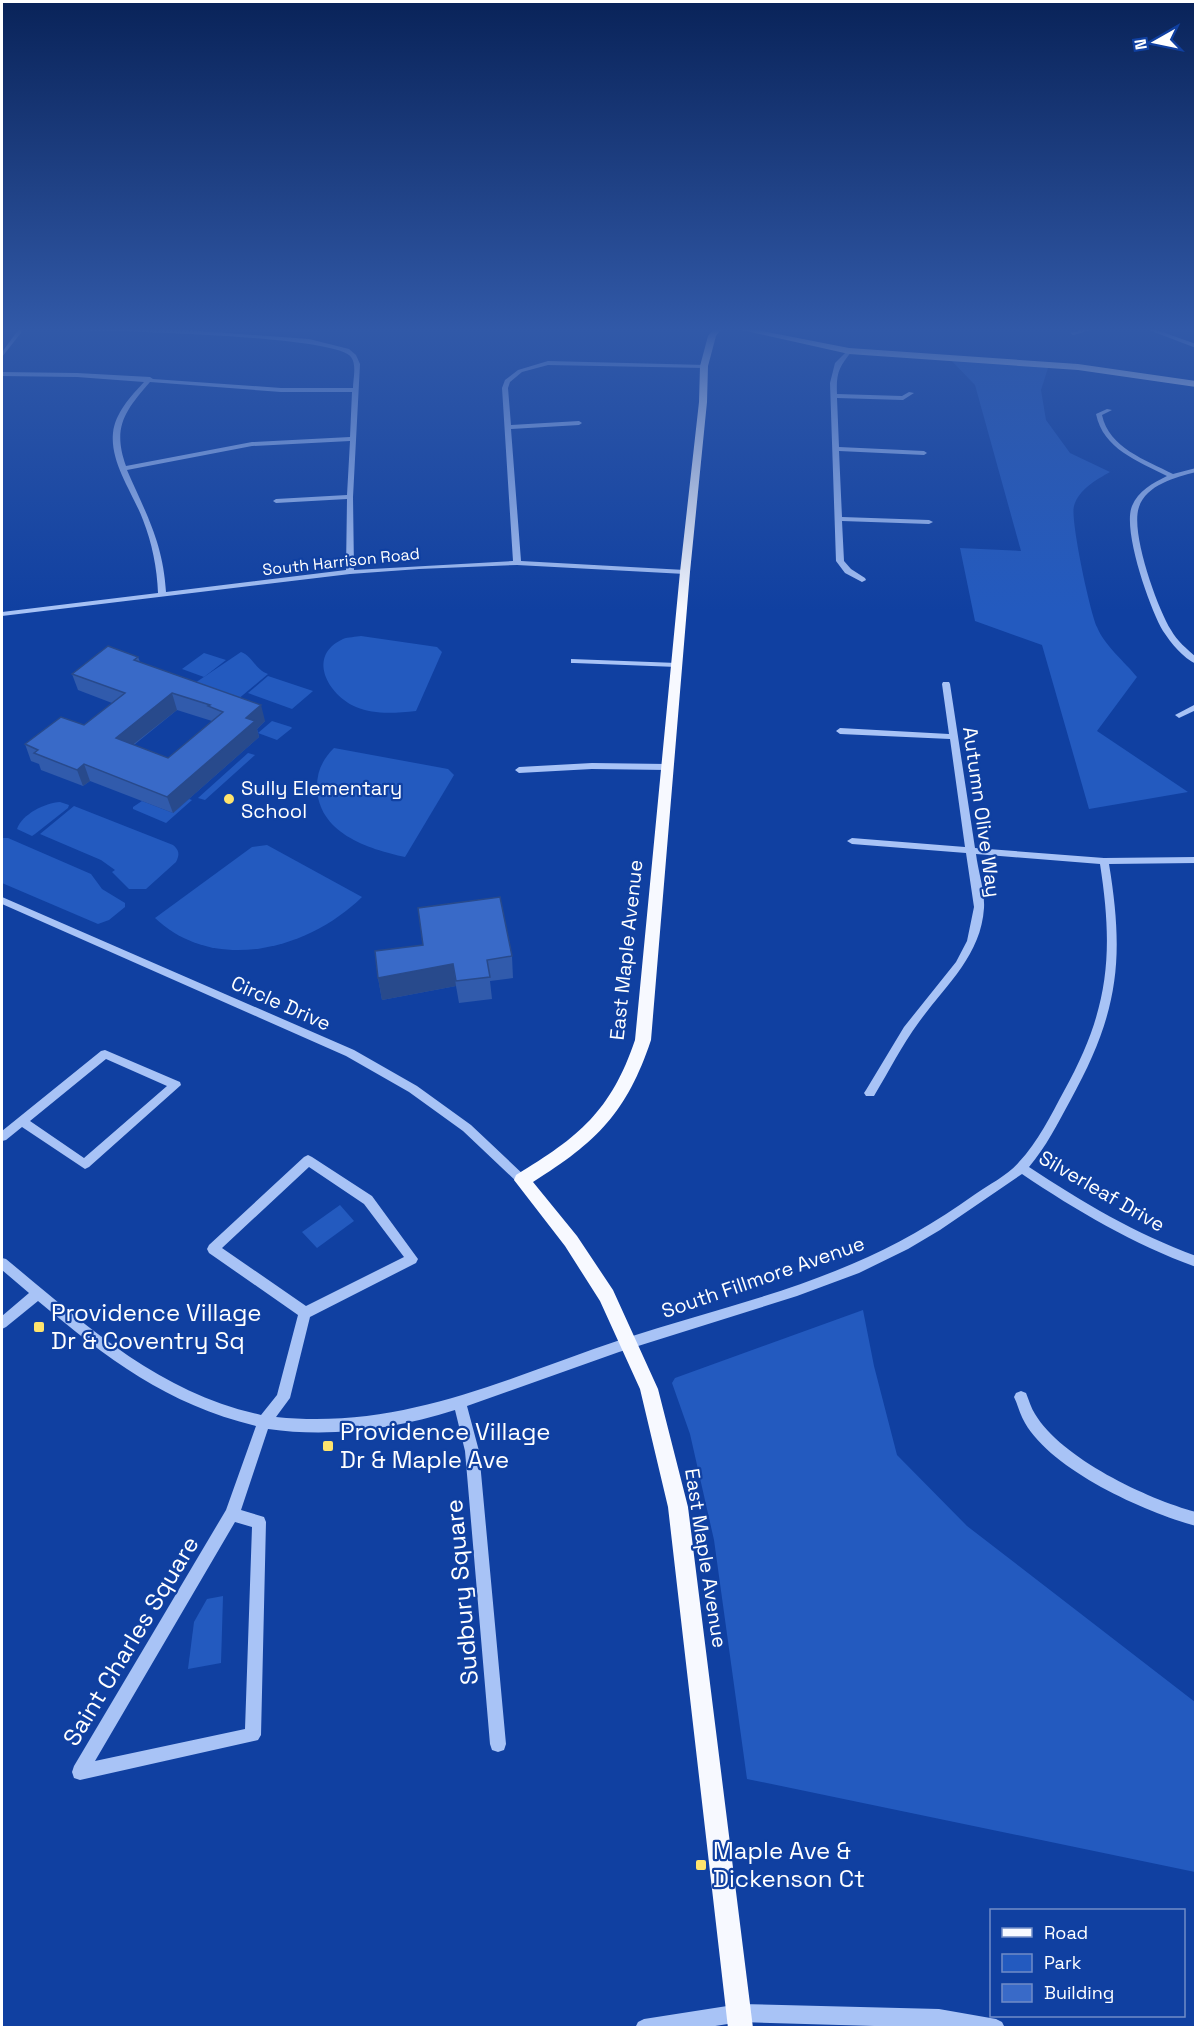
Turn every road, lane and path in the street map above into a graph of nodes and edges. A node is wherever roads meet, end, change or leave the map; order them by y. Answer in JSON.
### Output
{"nodes":[{"id":1,"x":122,"y":422,"type":"edge"},
{"id":2,"x":354,"y":422,"type":"edge"},
{"id":3,"x":507,"y":422,"type":"edge"},
{"id":4,"x":701,"y":422,"type":"edge"},
{"id":5,"x":834,"y":422,"type":"edge"},
{"id":6,"x":1099,"y":422,"type":"edge"},
{"id":7,"x":579,"y":423,"type":"dead end"},
{"id":8,"x":507,"y":427,"type":"junction"},
{"id":9,"x":353,"y":439,"type":"junction"},
{"id":10,"x":836,"y":449,"type":"junction"},
{"id":11,"x":924,"y":453,"type":"dead end"},
{"id":12,"x":125,"y":468,"type":"junction"},
{"id":13,"x":1196,"y":470,"type":"edge"},
{"id":14,"x":1171,"y":476,"type":"junction"},
{"id":15,"x":350,"y":497,"type":"junction"},
{"id":16,"x":276,"y":501,"type":"dead end"},
{"id":17,"x":839,"y":519,"type":"junction"},
{"id":18,"x":929,"y":522,"type":"dead end"},
{"id":19,"x":517,"y":563,"type":"junction"},
{"id":20,"x":350,"y":572,"type":"junction"},
{"id":21,"x":685,"y":572,"type":"junction"},
{"id":22,"x":862,"y":580,"type":"dead end"},
{"id":23,"x":162,"y":594,"type":"junction"},
{"id":24,"x":2,"y":614,"type":"edge"},
{"id":25,"x":574,"y":661,"type":"dead end"},
{"id":26,"x":1196,"y":662,"type":"edge"},
{"id":27,"x":677,"y":665,"type":"junction"},
{"id":28,"x":946,"y":684,"type":"dead end"},
{"id":29,"x":1196,"y":706,"type":"edge"},
{"id":30,"x":1179,"y":715,"type":"dead end"},
{"id":31,"x":840,"y":731,"type":"dead end"},
{"id":32,"x":953,"y":737,"type":"junction"},
{"id":33,"x":668,"y":767,"type":"junction"},
{"id":34,"x":519,"y":770,"type":"dead end"},
{"id":35,"x":852,"y":841,"type":"dead end"},
{"id":36,"x":971,"y":851,"type":"junction"},
{"id":37,"x":1196,"y":860,"type":"edge"},
{"id":38,"x":1104,"y":861,"type":"junction"},
{"id":39,"x":2,"y":900,"type":"edge"},
{"id":40,"x":870,"y":1093,"type":"dead end"},
{"id":41,"x":21,"y":1121,"type":"junction"},
{"id":42,"x":2,"y":1137,"type":"edge"},
{"id":43,"x":1022,"y":1168,"type":"junction"},
{"id":44,"x":522,"y":1180,"type":"junction"},
{"id":45,"x":1196,"y":1262,"type":"edge"},
{"id":46,"x":2,"y":1263,"type":"edge"},
{"id":47,"x":38,"y":1293,"type":"junction"},
{"id":48,"x":305,"y":1313,"type":"junction"},
{"id":49,"x":2,"y":1323,"type":"edge"},
{"id":50,"x":630,"y":1342,"type":"junction"},
{"id":51,"x":1021,"y":1397,"type":"dead end"},
{"id":52,"x":459,"y":1402,"type":"junction"},
{"id":53,"x":264,"y":1422,"type":"junction"},
{"id":54,"x":232,"y":1514,"type":"junction"},
{"id":55,"x":1196,"y":1519,"type":"edge"},
{"id":56,"x":498,"y":1744,"type":"dead end"},
{"id":57,"x":741,"y":2020,"type":"edge"},
{"id":58,"x":644,"y":2028,"type":"edge"},
{"id":59,"x":996,"y":2028,"type":"edge"}],
"edges":[{"from":1,"to":12,"type":"street"},
{"from":2,"to":9,"type":"street"},
{"from":3,"to":8,"type":"street"},
{"from":4,"to":21,"type":"main road","name":"East Maple Avenue"},
{"from":5,"to":10,"type":"street"},
{"from":6,"to":14,"type":"street"},
{"from":7,"to":8,"type":"street"},
{"from":8,"to":19,"type":"street"},
{"from":9,"to":12,"type":"street"},
{"from":9,"to":15,"type":"street"},
{"from":10,"to":11,"type":"street"},
{"from":10,"to":17,"type":"street"},
{"from":12,"to":23,"type":"street"},
{"from":13,"to":14,"type":"street"},
{"from":14,"to":26,"type":"street"},
{"from":15,"to":16,"type":"street"},
{"from":15,"to":20,"type":"street"},
{"from":17,"to":18,"type":"street"},
{"from":17,"to":22,"type":"street"},
{"from":19,"to":20,"type":"street","name":"South Harrison Road"},
{"from":19,"to":21,"type":"street","name":"South Harrison Road"},
{"from":20,"to":23,"type":"street","name":"South Harrison Road"},
{"from":21,"to":27,"type":"main road","name":"East Maple Avenue"},
{"from":23,"to":24,"type":"street","name":"South Harrison Road"},
{"from":25,"to":27,"type":"street"},
{"from":27,"to":33,"type":"main road","name":"East Maple Avenue"},
{"from":28,"to":32,"type":"street","name":"Autumn Olive Way"},
{"from":29,"to":30,"type":"street"},
{"from":31,"to":32,"type":"street"},
{"from":32,"to":36,"type":"street","name":"Autumn Olive Way"},
{"from":33,"to":34,"type":"street"},
{"from":33,"to":44,"type":"main road","name":"East Maple Avenue"},
{"from":35,"to":36,"type":"street"},
{"from":36,"to":38,"type":"street"},
{"from":36,"to":40,"type":"street","name":"Autumn Olive Way"},
{"from":37,"to":38,"type":"street"},
{"from":38,"to":43,"type":"street","name":"South Fillmore Avenue"},
{"from":39,"to":44,"type":"street","name":"Circle Drive"},
{"from":41,"to":41,"type":"street"},
{"from":41,"to":42,"type":"street"},
{"from":43,"to":45,"type":"street","name":"Silverleaf Drive"},
{"from":43,"to":50,"type":"street","name":"South Fillmore Avenue"},
{"from":44,"to":50,"type":"main road","name":"East Maple Avenue"},
{"from":46,"to":47,"type":"street","name":"South Fillmore Avenue"},
{"from":47,"to":49,"type":"street"},
{"from":47,"to":53,"type":"street","name":"South Fillmore Avenue"},
{"from":48,"to":48,"type":"street"},
{"from":48,"to":53,"type":"street","name":"Saint Charles Square"},
{"from":50,"to":52,"type":"street","name":"South Fillmore Avenue"},
{"from":50,"to":57,"type":"main road","name":"East Maple Avenue"},
{"from":51,"to":55,"type":"street"},
{"from":52,"to":53,"type":"street","name":"South Fillmore Avenue"},
{"from":52,"to":56,"type":"street","name":"Sudbury Square"},
{"from":53,"to":54,"type":"street","name":"Saint Charles Square"},
{"from":54,"to":54,"type":"street","name":"Saint Charles Square"},
{"from":57,"to":58,"type":"street"},
{"from":57,"to":59,"type":"street"}]}
